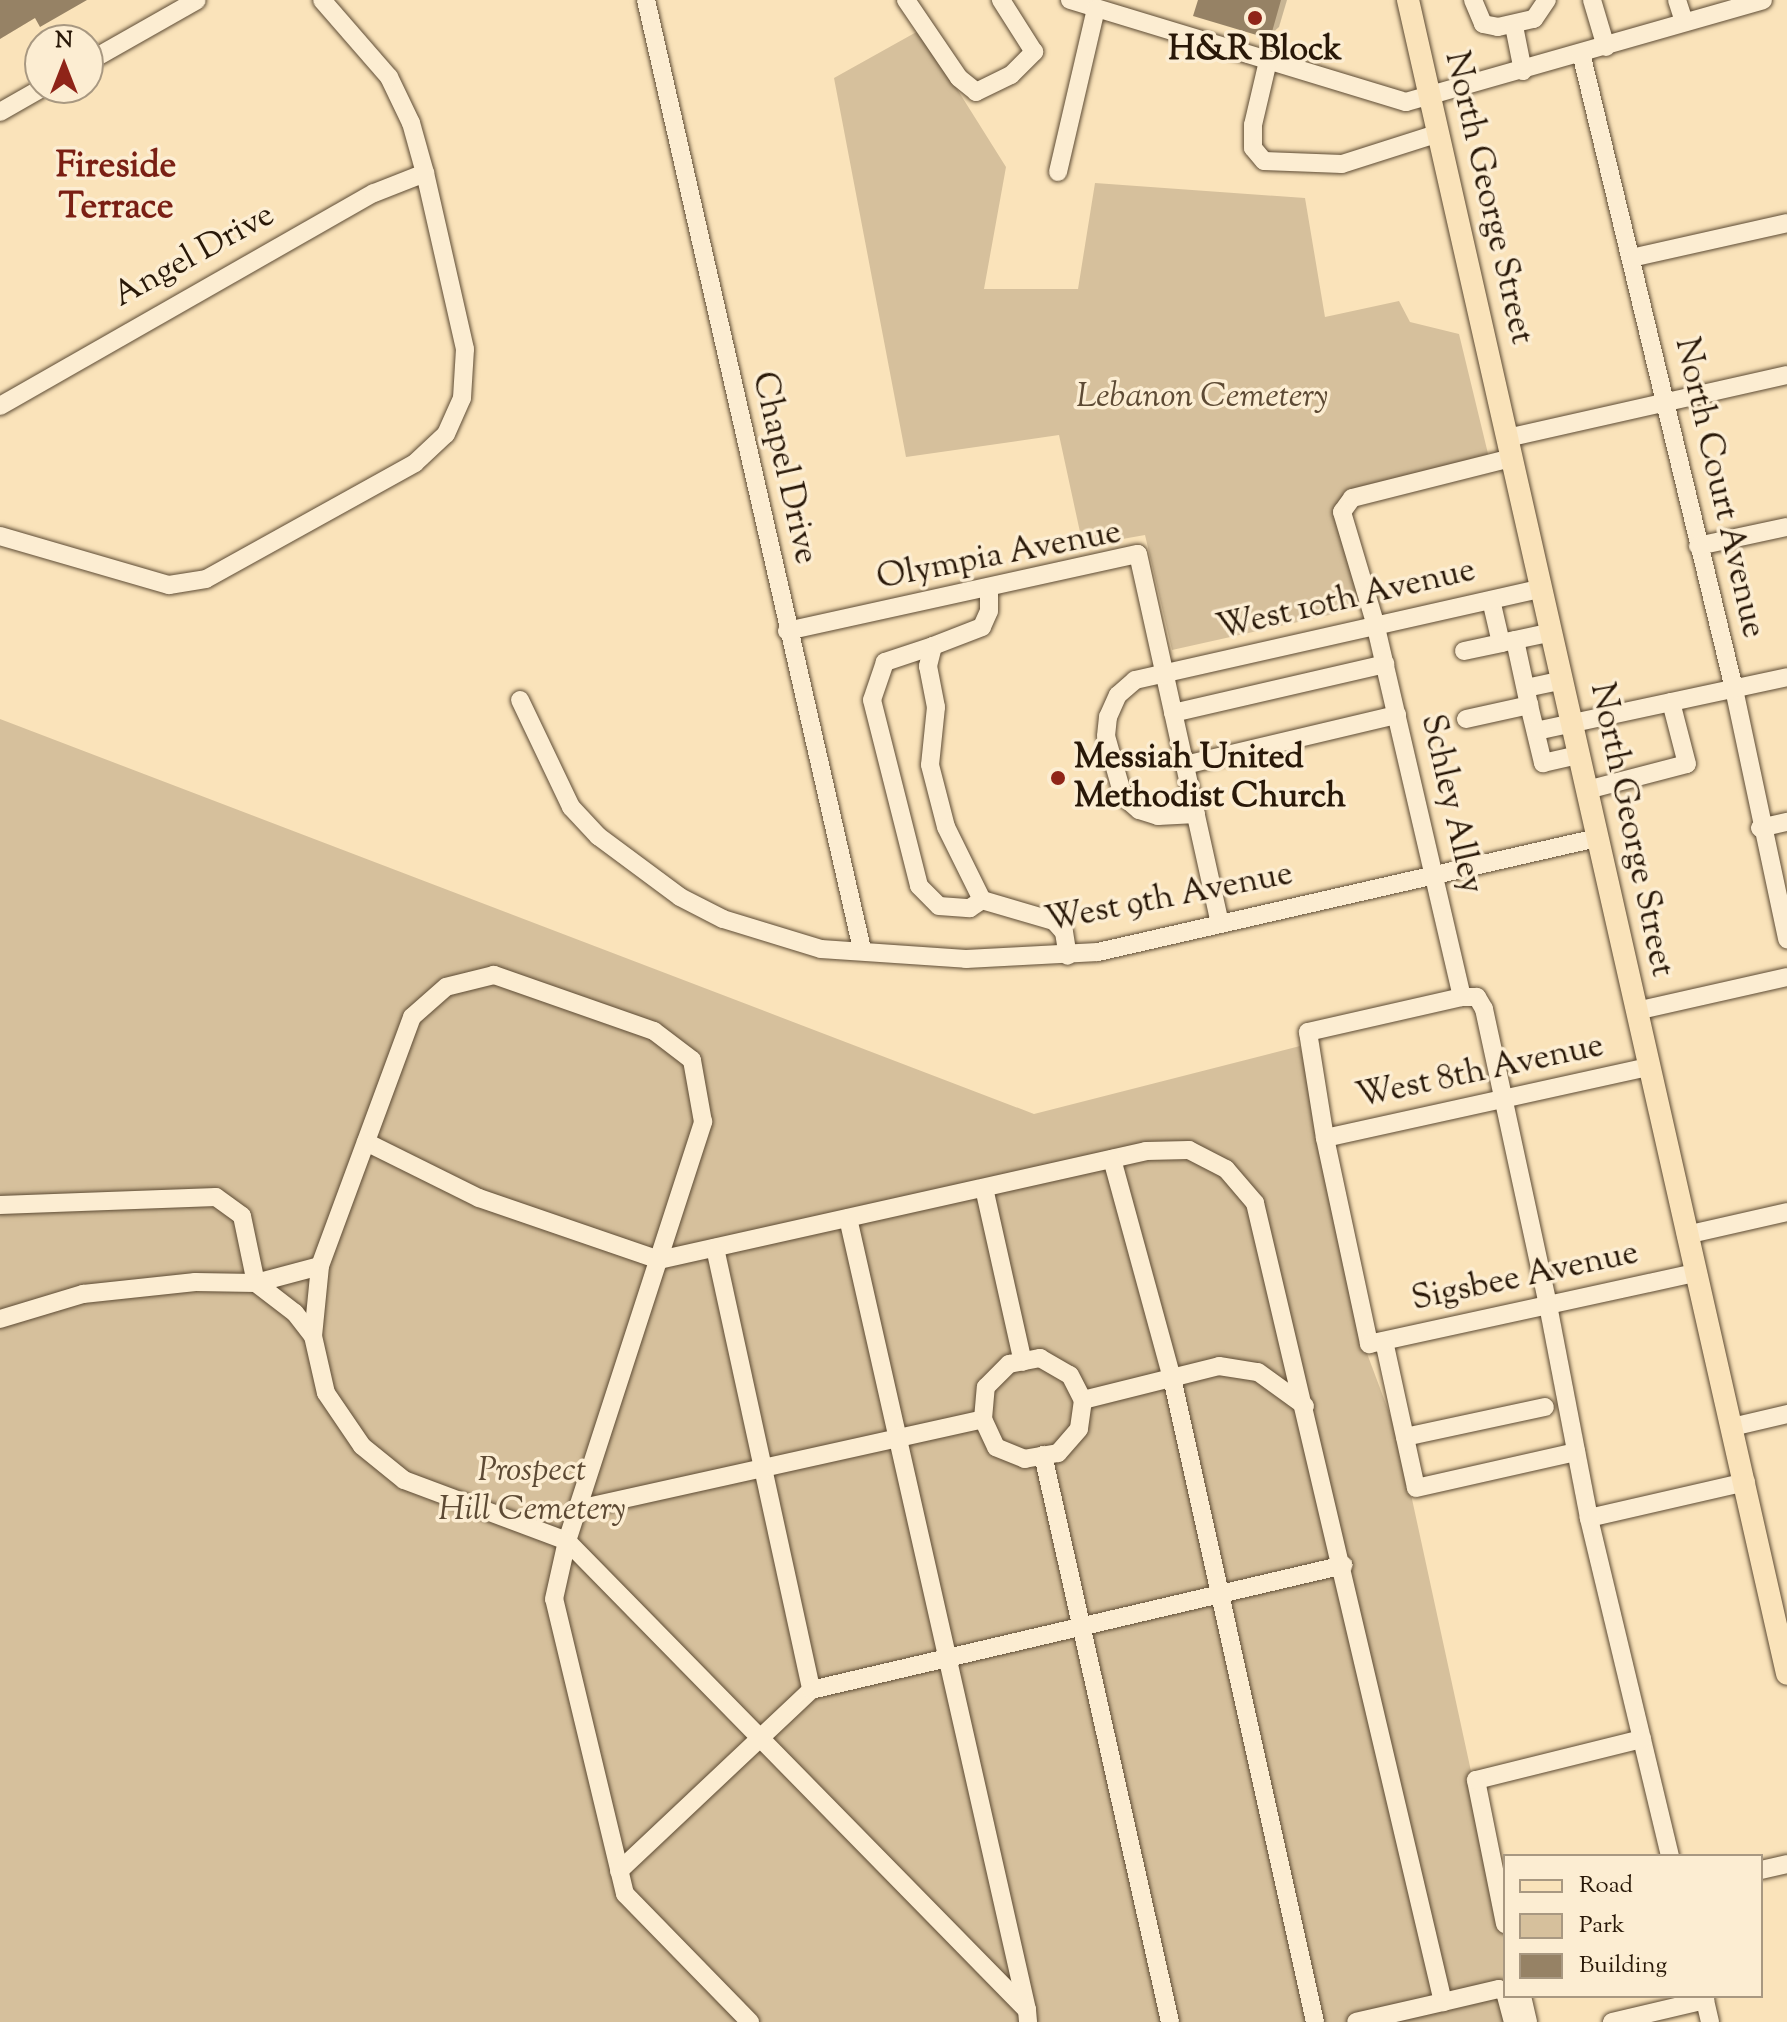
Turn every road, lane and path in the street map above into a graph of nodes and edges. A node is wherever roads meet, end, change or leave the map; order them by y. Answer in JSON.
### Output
{"nodes":[{"id":1,"x":197,"y":0,"type":"edge"},
{"id":2,"x":322,"y":0,"type":"edge"},
{"id":3,"x":646,"y":0,"type":"edge"},
{"id":4,"x":906,"y":0,"type":"edge"},
{"id":5,"x":1001,"y":0,"type":"edge"},
{"id":6,"x":1070,"y":0,"type":"edge"},
{"id":7,"x":1408,"y":0,"type":"edge"},
{"id":8,"x":1473,"y":0,"type":"edge"},
{"id":9,"x":1547,"y":0,"type":"edge"},
{"id":10,"x":1561,"y":0,"type":"edge"},
{"id":11,"x":1592,"y":0,"type":"edge"},
{"id":12,"x":1677,"y":0,"type":"edge"},
{"id":13,"x":1763,"y":0,"type":"edge"},
{"id":14,"x":1096,"y":9,"type":"junction"},
{"id":15,"x":1534,"y":19,"type":"junction"},
{"id":16,"x":1684,"y":22,"type":"junction"},
{"id":17,"x":1514,"y":26,"type":"junction"},
{"id":18,"x":1606,"y":47,"type":"junction"},
{"id":19,"x":104,"y":53,"type":"edge"},
{"id":20,"x":1581,"y":53,"type":"junction"},
{"id":21,"x":1268,"y":61,"type":"junction"},
{"id":22,"x":1523,"y":71,"type":"junction"},
{"id":23,"x":24,"y":98,"type":"edge"},
{"id":24,"x":1432,"y":99,"type":"junction"},
{"id":25,"x":0,"y":112,"type":"edge"},
{"id":26,"x":1439,"y":133,"type":"junction"},
{"id":27,"x":1058,"y":172,"type":"dead end"},
{"id":28,"x":425,"y":173,"type":"junction"},
{"id":29,"x":1787,"y":223,"type":"edge"},
{"id":30,"x":1631,"y":258,"type":"junction"},
{"id":31,"x":1787,"y":375,"type":"edge"},
{"id":32,"x":1666,"y":403,"type":"junction"},
{"id":33,"x":0,"y":406,"type":"edge"},
{"id":34,"x":1509,"y":448,"type":"junction"},
{"id":35,"x":1787,"y":527,"type":"edge"},
{"id":36,"x":0,"y":536,"type":"edge"},
{"id":37,"x":1698,"y":546,"type":"junction"},
{"id":38,"x":989,"y":587,"type":"junction"},
{"id":39,"x":1542,"y":588,"type":"junction"},
{"id":40,"x":1491,"y":600,"type":"junction"},
{"id":41,"x":1376,"y":626,"type":"junction"},
{"id":42,"x":787,"y":631,"type":"junction"},
{"id":43,"x":1552,"y":632,"type":"junction"},
{"id":44,"x":1508,"y":641,"type":"junction"},
{"id":45,"x":933,"y":646,"type":"junction"},
{"id":46,"x":1464,"y":651,"type":"dead end"},
{"id":47,"x":1385,"y":664,"type":"junction"},
{"id":48,"x":1164,"y":673,"type":"junction"},
{"id":49,"x":1787,"y":677,"type":"edge"},
{"id":50,"x":1563,"y":680,"type":"junction"},
{"id":51,"x":1734,"y":689,"type":"junction"},
{"id":52,"x":1528,"y":696,"type":"junction"},
{"id":53,"x":520,"y":700,"type":"dead end"},
{"id":54,"x":1671,"y":702,"type":"junction"},
{"id":55,"x":1173,"y":713,"type":"junction"},
{"id":56,"x":1397,"y":715,"type":"junction"},
{"id":57,"x":1466,"y":719,"type":"dead end"},
{"id":58,"x":1573,"y":722,"type":"junction"},
{"id":59,"x":1536,"y":731,"type":"junction"},
{"id":60,"x":1579,"y":755,"type":"junction"},
{"id":61,"x":1185,"y":765,"type":"junction"},
{"id":62,"x":1587,"y":790,"type":"junction"},
{"id":63,"x":1196,"y":814,"type":"junction"},
{"id":64,"x":1787,"y":822,"type":"edge"},
{"id":65,"x":1760,"y":828,"type":"junction"},
{"id":66,"x":1597,"y":838,"type":"junction"},
{"id":67,"x":1435,"y":876,"type":"junction"},
{"id":68,"x":982,"y":900,"type":"junction"},
{"id":69,"x":1220,"y":924,"type":"junction"},
{"id":70,"x":1787,"y":939,"type":"edge"},
{"id":71,"x":862,"y":949,"type":"junction"},
{"id":72,"x":1068,"y":956,"type":"junction"},
{"id":73,"x":1787,"y":977,"type":"edge"},
{"id":74,"x":1462,"y":997,"type":"junction"},
{"id":75,"x":1636,"y":1011,"type":"junction"},
{"id":76,"x":1648,"y":1067,"type":"junction"},
{"id":77,"x":1502,"y":1100,"type":"junction"},
{"id":78,"x":1325,"y":1138,"type":"junction"},
{"id":79,"x":366,"y":1142,"type":"junction"},
{"id":80,"x":1112,"y":1159,"type":"junction"},
{"id":81,"x":984,"y":1188,"type":"junction"},
{"id":82,"x":0,"y":1205,"type":"edge"},
{"id":83,"x":1787,"y":1212,"type":"edge"},
{"id":84,"x":848,"y":1218,"type":"junction"},
{"id":85,"x":1686,"y":1235,"type":"junction"},
{"id":86,"x":715,"y":1248,"type":"junction"},
{"id":87,"x":659,"y":1260,"type":"junction"},
{"id":88,"x":320,"y":1266,"type":"junction"},
{"id":89,"x":1695,"y":1273,"type":"junction"},
{"id":90,"x":256,"y":1283,"type":"junction"},
{"id":91,"x":1548,"y":1305,"type":"junction"},
{"id":92,"x":0,"y":1319,"type":"edge"},
{"id":93,"x":313,"y":1336,"type":"junction"},
{"id":94,"x":1377,"y":1342,"type":"junction"},
{"id":95,"x":1023,"y":1362,"type":"junction"},
{"id":96,"x":1172,"y":1378,"type":"junction"},
{"id":97,"x":1083,"y":1400,"type":"junction"},
{"id":98,"x":1305,"y":1406,"type":"junction"},
{"id":99,"x":1545,"y":1407,"type":"dead end"},
{"id":100,"x":1787,"y":1414,"type":"edge"},
{"id":101,"x":983,"y":1419,"type":"junction"},
{"id":102,"x":1732,"y":1427,"type":"junction"},
{"id":103,"x":1405,"y":1437,"type":"junction"},
{"id":104,"x":899,"y":1438,"type":"junction"},
{"id":105,"x":1576,"y":1452,"type":"junction"},
{"id":106,"x":1043,"y":1455,"type":"junction"},
{"id":107,"x":763,"y":1468,"type":"junction"},
{"id":108,"x":1746,"y":1482,"type":"junction"},
{"id":109,"x":578,"y":1509,"type":"junction"},
{"id":110,"x":1589,"y":1518,"type":"junction"},
{"id":111,"x":567,"y":1541,"type":"junction"},
{"id":112,"x":1344,"y":1565,"type":"junction"},
{"id":113,"x":1219,"y":1594,"type":"junction"},
{"id":114,"x":1081,"y":1627,"type":"junction"},
{"id":115,"x":1782,"y":1633,"type":"edge"},
{"id":116,"x":948,"y":1658,"type":"junction"},
{"id":117,"x":1787,"y":1674,"type":"edge"},
{"id":118,"x":811,"y":1690,"type":"junction"},
{"id":119,"x":761,"y":1739,"type":"junction"},
{"id":120,"x":1642,"y":1739,"type":"junction"},
{"id":121,"x":1670,"y":1854,"type":"edge"},
{"id":122,"x":1787,"y":1864,"type":"edge"},
{"id":123,"x":1763,"y":1870,"type":"edge"},
{"id":124,"x":619,"y":1871,"type":"junction"},
{"id":125,"x":1503,"y":1914,"type":"edge"},
{"id":126,"x":1503,"y":1992,"type":"edge"},
{"id":127,"x":1507,"y":1998,"type":"edge"},
{"id":128,"x":1522,"y":1998,"type":"edge"},
{"id":129,"x":1704,"y":1998,"type":"edge"},
{"id":130,"x":1443,"y":2002,"type":"junction"},
{"id":131,"x":1028,"y":2016,"type":"edge"},
{"id":132,"x":750,"y":2022,"type":"edge"},
{"id":133,"x":1170,"y":2022,"type":"edge"},
{"id":134,"x":1315,"y":2022,"type":"edge"},
{"id":135,"x":1356,"y":2022,"type":"edge"},
{"id":136,"x":1513,"y":2022,"type":"edge"},
{"id":137,"x":1528,"y":2022,"type":"edge"},
{"id":138,"x":1612,"y":2022,"type":"edge"},
{"id":139,"x":1710,"y":2022,"type":"edge"}],
"edges":[{"from":1,"to":19,"type":"street"},
{"from":2,"to":28,"type":"street"},
{"from":3,"to":42,"type":"street","name":"Chapel Drive"},
{"from":4,"to":5,"type":"street"},
{"from":6,"to":14,"type":"street"},
{"from":7,"to":24,"type":"main road","name":"North George Street"},
{"from":8,"to":17,"type":"street"},
{"from":9,"to":15,"type":"street"},
{"from":10,"to":15,"type":"street"},
{"from":11,"to":18,"type":"street"},
{"from":12,"to":16,"type":"street"},
{"from":13,"to":16,"type":"street"},
{"from":14,"to":21,"type":"street"},
{"from":14,"to":27,"type":"street"},
{"from":15,"to":17,"type":"street"},
{"from":16,"to":18,"type":"street"},
{"from":17,"to":22,"type":"street"},
{"from":18,"to":20,"type":"street"},
{"from":20,"to":22,"type":"street"},
{"from":20,"to":30,"type":"street","name":"North Court Avenue"},
{"from":21,"to":24,"type":"street"},
{"from":21,"to":26,"type":"street"},
{"from":22,"to":24,"type":"street"},
{"from":23,"to":25,"type":"street"},
{"from":24,"to":26,"type":"main road","name":"North George Street"},
{"from":26,"to":34,"type":"main road","name":"North George Street"},
{"from":28,"to":33,"type":"street","name":"Angel Drive"},
{"from":28,"to":36,"type":"street"},
{"from":29,"to":30,"type":"street"},
{"from":30,"to":32,"type":"street","name":"North Court Avenue"},
{"from":31,"to":32,"type":"street"},
{"from":32,"to":34,"type":"street"},
{"from":32,"to":37,"type":"street","name":"North Court Avenue"},
{"from":34,"to":39,"type":"main road","name":"North George Street"},
{"from":34,"to":41,"type":"street","name":"Schley Alley"},
{"from":35,"to":37,"type":"street"},
{"from":37,"to":51,"type":"street","name":"North Court Avenue"},
{"from":38,"to":42,"type":"street","name":"Olympia Avenue"},
{"from":38,"to":45,"type":"street"},
{"from":38,"to":48,"type":"street","name":"Olympia Avenue"},
{"from":39,"to":40,"type":"street","name":"West 10th Avenue"},
{"from":39,"to":43,"type":"main road","name":"North George Street"},
{"from":40,"to":41,"type":"street","name":"West 10th Avenue"},
{"from":40,"to":44,"type":"street"},
{"from":41,"to":47,"type":"street","name":"Schley Alley"},
{"from":41,"to":48,"type":"street","name":"West 10th Avenue"},
{"from":42,"to":71,"type":"street","name":"Chapel Drive"},
{"from":43,"to":44,"type":"street"},
{"from":43,"to":50,"type":"main road","name":"North George Street"},
{"from":44,"to":46,"type":"street"},
{"from":44,"to":52,"type":"street"},
{"from":45,"to":68,"type":"street"},
{"from":45,"to":68,"type":"street"},
{"from":47,"to":55,"type":"street"},
{"from":47,"to":56,"type":"street","name":"Schley Alley"},
{"from":48,"to":55,"type":"street","name":"Olympia Avenue"},
{"from":48,"to":63,"type":"street","name":"West 10th Avenue"},
{"from":49,"to":51,"type":"street"},
{"from":50,"to":52,"type":"street"},
{"from":50,"to":58,"type":"main road","name":"North George Street"},
{"from":51,"to":54,"type":"street"},
{"from":51,"to":65,"type":"street","name":"North Court Avenue"},
{"from":52,"to":57,"type":"street"},
{"from":52,"to":59,"type":"street"},
{"from":53,"to":71,"type":"street","name":"West 9th Avenue"},
{"from":54,"to":58,"type":"street"},
{"from":54,"to":62,"type":"street"},
{"from":55,"to":61,"type":"street","name":"Olympia Avenue"},
{"from":56,"to":61,"type":"street"},
{"from":56,"to":67,"type":"street","name":"Schley Alley"},
{"from":58,"to":59,"type":"street"},
{"from":58,"to":60,"type":"main road","name":"North George Street"},
{"from":59,"to":60,"type":"street"},
{"from":60,"to":62,"type":"main road","name":"North George Street"},
{"from":61,"to":63,"type":"street","name":"Olympia Avenue"},
{"from":62,"to":66,"type":"main road","name":"North George Street"},
{"from":63,"to":69,"type":"street","name":"Olympia Avenue"},
{"from":64,"to":65,"type":"street"},
{"from":65,"to":70,"type":"street","name":"North Court Avenue"},
{"from":66,"to":67,"type":"street","name":"West 9th Avenue"},
{"from":66,"to":75,"type":"main road","name":"North George Street"},
{"from":67,"to":69,"type":"street","name":"West 9th Avenue"},
{"from":67,"to":74,"type":"street","name":"Schley Alley"},
{"from":68,"to":72,"type":"street"},
{"from":69,"to":72,"type":"street","name":"West 9th Avenue"},
{"from":71,"to":72,"type":"street","name":"West 9th Avenue"},
{"from":73,"to":75,"type":"street"},
{"from":74,"to":77,"type":"street"},
{"from":74,"to":78,"type":"street"},
{"from":75,"to":76,"type":"main road","name":"North George Street"},
{"from":76,"to":77,"type":"street","name":"West 8th Avenue"},
{"from":76,"to":85,"type":"main road","name":"North George Street"},
{"from":77,"to":78,"type":"street","name":"West 8th Avenue"},
{"from":77,"to":91,"type":"street"},
{"from":78,"to":94,"type":"street"},
{"from":79,"to":87,"type":"street"},
{"from":79,"to":87,"type":"street"},
{"from":79,"to":88,"type":"street"},
{"from":80,"to":81,"type":"street"},
{"from":80,"to":96,"type":"street"},
{"from":80,"to":98,"type":"street"},
{"from":81,"to":84,"type":"street"},
{"from":81,"to":95,"type":"street"},
{"from":82,"to":90,"type":"street"},
{"from":83,"to":85,"type":"street"},
{"from":84,"to":86,"type":"street"},
{"from":84,"to":104,"type":"street"},
{"from":85,"to":89,"type":"main road","name":"North George Street"},
{"from":86,"to":87,"type":"street"},
{"from":86,"to":107,"type":"street"},
{"from":87,"to":109,"type":"street"},
{"from":88,"to":90,"type":"street"},
{"from":88,"to":93,"type":"street"},
{"from":89,"to":91,"type":"street","name":"Sigsbee Avenue"},
{"from":89,"to":102,"type":"main road","name":"North George Street"},
{"from":90,"to":92,"type":"street"},
{"from":90,"to":93,"type":"street"},
{"from":91,"to":94,"type":"street","name":"Sigsbee Avenue"},
{"from":91,"to":105,"type":"street"},
{"from":93,"to":111,"type":"street"},
{"from":94,"to":103,"type":"street"},
{"from":95,"to":97,"type":"street"},
{"from":95,"to":101,"type":"street"},
{"from":96,"to":97,"type":"street"},
{"from":96,"to":98,"type":"street"},
{"from":96,"to":113,"type":"street"},
{"from":97,"to":106,"type":"street"},
{"from":98,"to":112,"type":"street"},
{"from":99,"to":103,"type":"street"},
{"from":100,"to":102,"type":"street"},
{"from":101,"to":104,"type":"street"},
{"from":101,"to":106,"type":"street"},
{"from":102,"to":108,"type":"main road","name":"North George Street"},
{"from":103,"to":105,"type":"street"},
{"from":104,"to":107,"type":"street"},
{"from":104,"to":116,"type":"street"},
{"from":105,"to":110,"type":"street"},
{"from":106,"to":114,"type":"street"},
{"from":107,"to":109,"type":"street"},
{"from":107,"to":118,"type":"street"},
{"from":108,"to":110,"type":"street"},
{"from":108,"to":115,"type":"main road","name":"North George Street"},
{"from":109,"to":111,"type":"street"},
{"from":110,"to":120,"type":"street"},
{"from":111,"to":119,"type":"street"},
{"from":111,"to":124,"type":"street"},
{"from":112,"to":113,"type":"street"},
{"from":112,"to":130,"type":"street"},
{"from":113,"to":114,"type":"street"},
{"from":113,"to":134,"type":"street"},
{"from":114,"to":116,"type":"street"},
{"from":114,"to":133,"type":"street"},
{"from":115,"to":117,"type":"main road","name":"North George Street"},
{"from":116,"to":118,"type":"street"},
{"from":116,"to":131,"type":"street"},
{"from":118,"to":119,"type":"street"},
{"from":119,"to":124,"type":"street"},
{"from":119,"to":131,"type":"street"},
{"from":120,"to":121,"type":"street"},
{"from":120,"to":125,"type":"street"},
{"from":122,"to":123,"type":"street"},
{"from":124,"to":132,"type":"street"},
{"from":126,"to":130,"type":"street"},
{"from":127,"to":136,"type":"street"},
{"from":128,"to":137,"type":"street"},
{"from":129,"to":138,"type":"street"},
{"from":129,"to":139,"type":"street"},
{"from":130,"to":135,"type":"street"}]}
